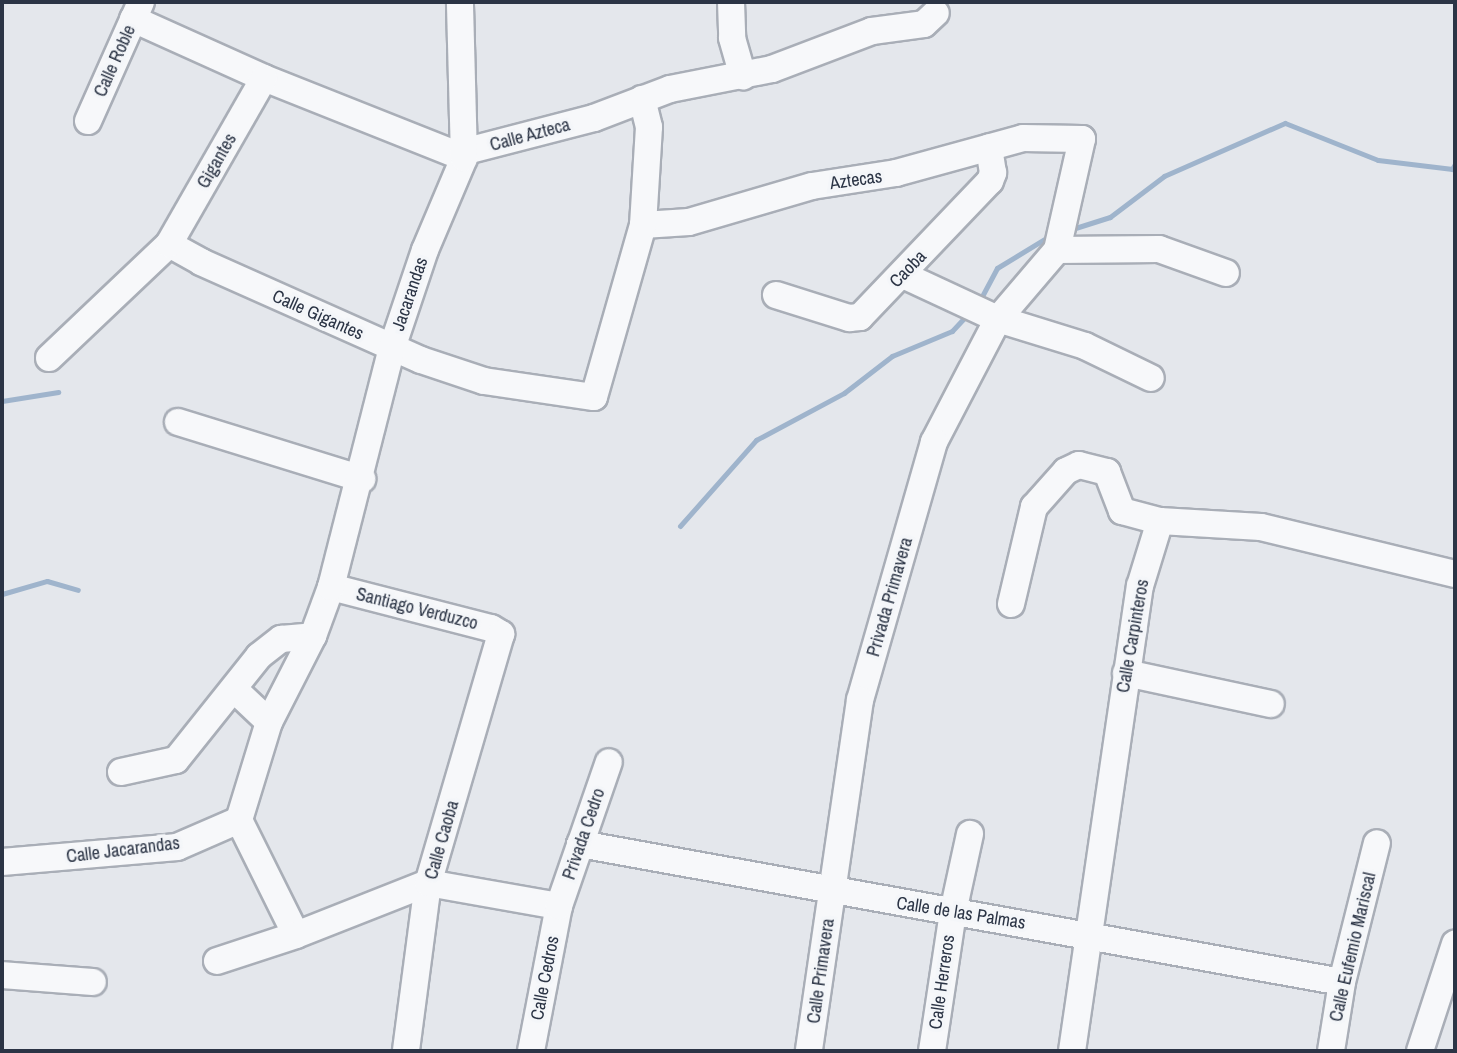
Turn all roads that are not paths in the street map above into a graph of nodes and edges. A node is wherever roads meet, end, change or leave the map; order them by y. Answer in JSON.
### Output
{"nodes":[{"id":1,"x":460,"y":2,"type":"edge"},
{"id":2,"x":731,"y":2,"type":"edge"},
{"id":3,"x":137,"y":11,"type":"edge"},
{"id":4,"x":936,"y":13,"type":"dead end"},
{"id":5,"x":743,"y":76,"type":"junction"},
{"id":6,"x":264,"y":78,"type":"junction"},
{"id":7,"x":642,"y":99,"type":"junction"},
{"id":8,"x":88,"y":121,"type":"dead end"},
{"id":9,"x":989,"y":147,"type":"junction"},
{"id":10,"x":466,"y":152,"type":"junction"},
{"id":11,"x":643,"y":225,"type":"junction"},
{"id":12,"x":169,"y":244,"type":"junction"},
{"id":13,"x":1057,"y":250,"type":"junction"},
{"id":14,"x":1226,"y":273,"type":"dead end"},
{"id":15,"x":903,"y":275,"type":"junction"},
{"id":16,"x":776,"y":295,"type":"dead end"},
{"id":17,"x":998,"y":319,"type":"junction"},
{"id":18,"x":392,"y":348,"type":"junction"},
{"id":19,"x":50,"y":358,"type":"dead end"},
{"id":20,"x":1151,"y":378,"type":"dead end"},
{"id":21,"x":178,"y":422,"type":"dead end"},
{"id":22,"x":362,"y":479,"type":"junction"},
{"id":23,"x":1160,"y":521,"type":"junction"},
{"id":24,"x":1455,"y":574,"type":"edge"},
{"id":25,"x":331,"y":587,"type":"junction"},
{"id":26,"x":1011,"y":604,"type":"dead end"},
{"id":27,"x":500,"y":634,"type":"joint"},
{"id":28,"x":313,"y":636,"type":"junction"},
{"id":29,"x":1126,"y":673,"type":"junction"},
{"id":30,"x":234,"y":689,"type":"junction"},
{"id":31,"x":1271,"y":704,"type":"dead end"},
{"id":32,"x":269,"y":722,"type":"junction"},
{"id":33,"x":608,"y":762,"type":"dead end"},
{"id":34,"x":121,"y":772,"type":"dead end"},
{"id":35,"x":239,"y":820,"type":"junction"},
{"id":36,"x":970,"y":834,"type":"dead end"},
{"id":37,"x":1377,"y":843,"type":"dead end"},
{"id":38,"x":580,"y":844,"type":"junction"},
{"id":39,"x":2,"y":862,"type":"edge"},
{"id":40,"x":428,"y":883,"type":"junction"},
{"id":41,"x":832,"y":891,"type":"junction"},
{"id":42,"x":559,"y":906,"type":"junction"},
{"id":43,"x":953,"y":912,"type":"junction"},
{"id":44,"x":1087,"y":934,"type":"junction"},
{"id":45,"x":296,"y":935,"type":"junction"},
{"id":46,"x":1455,"y":944,"type":"edge"},
{"id":47,"x":217,"y":961,"type":"dead end"},
{"id":48,"x":2,"y":975,"type":"edge"},
{"id":49,"x":93,"y":982,"type":"dead end"},
{"id":50,"x":1342,"y":982,"type":"junction"},
{"id":51,"x":406,"y":1051,"type":"edge"},
{"id":52,"x":531,"y":1051,"type":"edge"},
{"id":53,"x":809,"y":1051,"type":"edge"},
{"id":54,"x":932,"y":1051,"type":"edge"},
{"id":55,"x":1072,"y":1051,"type":"edge"},
{"id":56,"x":1331,"y":1051,"type":"edge"},
{"id":57,"x":1420,"y":1051,"type":"edge"}],
"edges":[{"from":1,"to":10,"type":"street","name":"Jacarandas"},
{"from":2,"to":5,"type":"street"},
{"from":3,"to":6,"type":"street","name":"Calle Azteca"},
{"from":3,"to":8,"type":"street","name":"Calle Roble"},
{"from":4,"to":5,"type":"street","name":"Calle Azteca"},
{"from":5,"to":7,"type":"street","name":"Calle Azteca"},
{"from":6,"to":10,"type":"street","name":"Calle Azteca"},
{"from":6,"to":12,"type":"street","name":"Gigantes"},
{"from":7,"to":10,"type":"street","name":"Calle Azteca"},
{"from":7,"to":11,"type":"street"},
{"from":9,"to":11,"type":"street","name":"Aztecas"},
{"from":9,"to":13,"type":"street","name":"Aztecas"},
{"from":9,"to":15,"type":"street","name":"Caoba"},
{"from":10,"to":18,"type":"street","name":"Jacarandas"},
{"from":11,"to":18,"type":"street","name":"Calle Gigantes"},
{"from":12,"to":18,"type":"street","name":"Calle Gigantes"},
{"from":12,"to":19,"type":"street","name":"Gigantes"},
{"from":13,"to":14,"type":"street"},
{"from":13,"to":17,"type":"street","name":"Privada Primavera"},
{"from":15,"to":16,"type":"street","name":"Caoba"},
{"from":15,"to":17,"type":"street"},
{"from":17,"to":20,"type":"street"},
{"from":17,"to":41,"type":"street","name":"Privada Primavera"},
{"from":18,"to":22,"type":"street","name":"Jacarandas"},
{"from":21,"to":22,"type":"street"},
{"from":22,"to":25,"type":"street","name":"Jacarandas"},
{"from":23,"to":24,"type":"street"},
{"from":23,"to":26,"type":"street"},
{"from":23,"to":29,"type":"street","name":"Calle Carpinteros"},
{"from":25,"to":27,"type":"street","name":"Santiago Verduzco"},
{"from":25,"to":28,"type":"street"},
{"from":27,"to":40,"type":"street","name":"Calle Caoba"},
{"from":28,"to":30,"type":"street"},
{"from":28,"to":32,"type":"street"},
{"from":29,"to":31,"type":"street"},
{"from":29,"to":44,"type":"street","name":"Calle Carpinteros"},
{"from":30,"to":32,"type":"street"},
{"from":30,"to":34,"type":"street"},
{"from":32,"to":35,"type":"street"},
{"from":33,"to":38,"type":"street","name":"Privada Cedro"},
{"from":35,"to":39,"type":"street","name":"Calle Jacarandas"},
{"from":35,"to":45,"type":"street"},
{"from":36,"to":43,"type":"street","name":"Calle Herreros"},
{"from":37,"to":50,"type":"street","name":"Calle Eufemio Mariscal"},
{"from":38,"to":41,"type":"street","name":"Calle de las Palmas"},
{"from":38,"to":42,"type":"street","name":"Privada Cedro"},
{"from":40,"to":42,"type":"street"},
{"from":40,"to":45,"type":"street"},
{"from":40,"to":51,"type":"street","name":"Calle Caoba"},
{"from":41,"to":43,"type":"street","name":"Calle de las Palmas"},
{"from":41,"to":53,"type":"street","name":"Calle Primavera"},
{"from":42,"to":52,"type":"street","name":"Calle Cedros"},
{"from":43,"to":44,"type":"street","name":"Calle de las Palmas"},
{"from":43,"to":54,"type":"street","name":"Calle Herreros"},
{"from":44,"to":50,"type":"street","name":"Calle de las Palmas"},
{"from":44,"to":55,"type":"street","name":"Calle Carpinteros"},
{"from":45,"to":47,"type":"street"},
{"from":46,"to":57,"type":"street"},
{"from":48,"to":49,"type":"street"},
{"from":50,"to":56,"type":"street","name":"Calle Eufemio Mariscal"}]}
